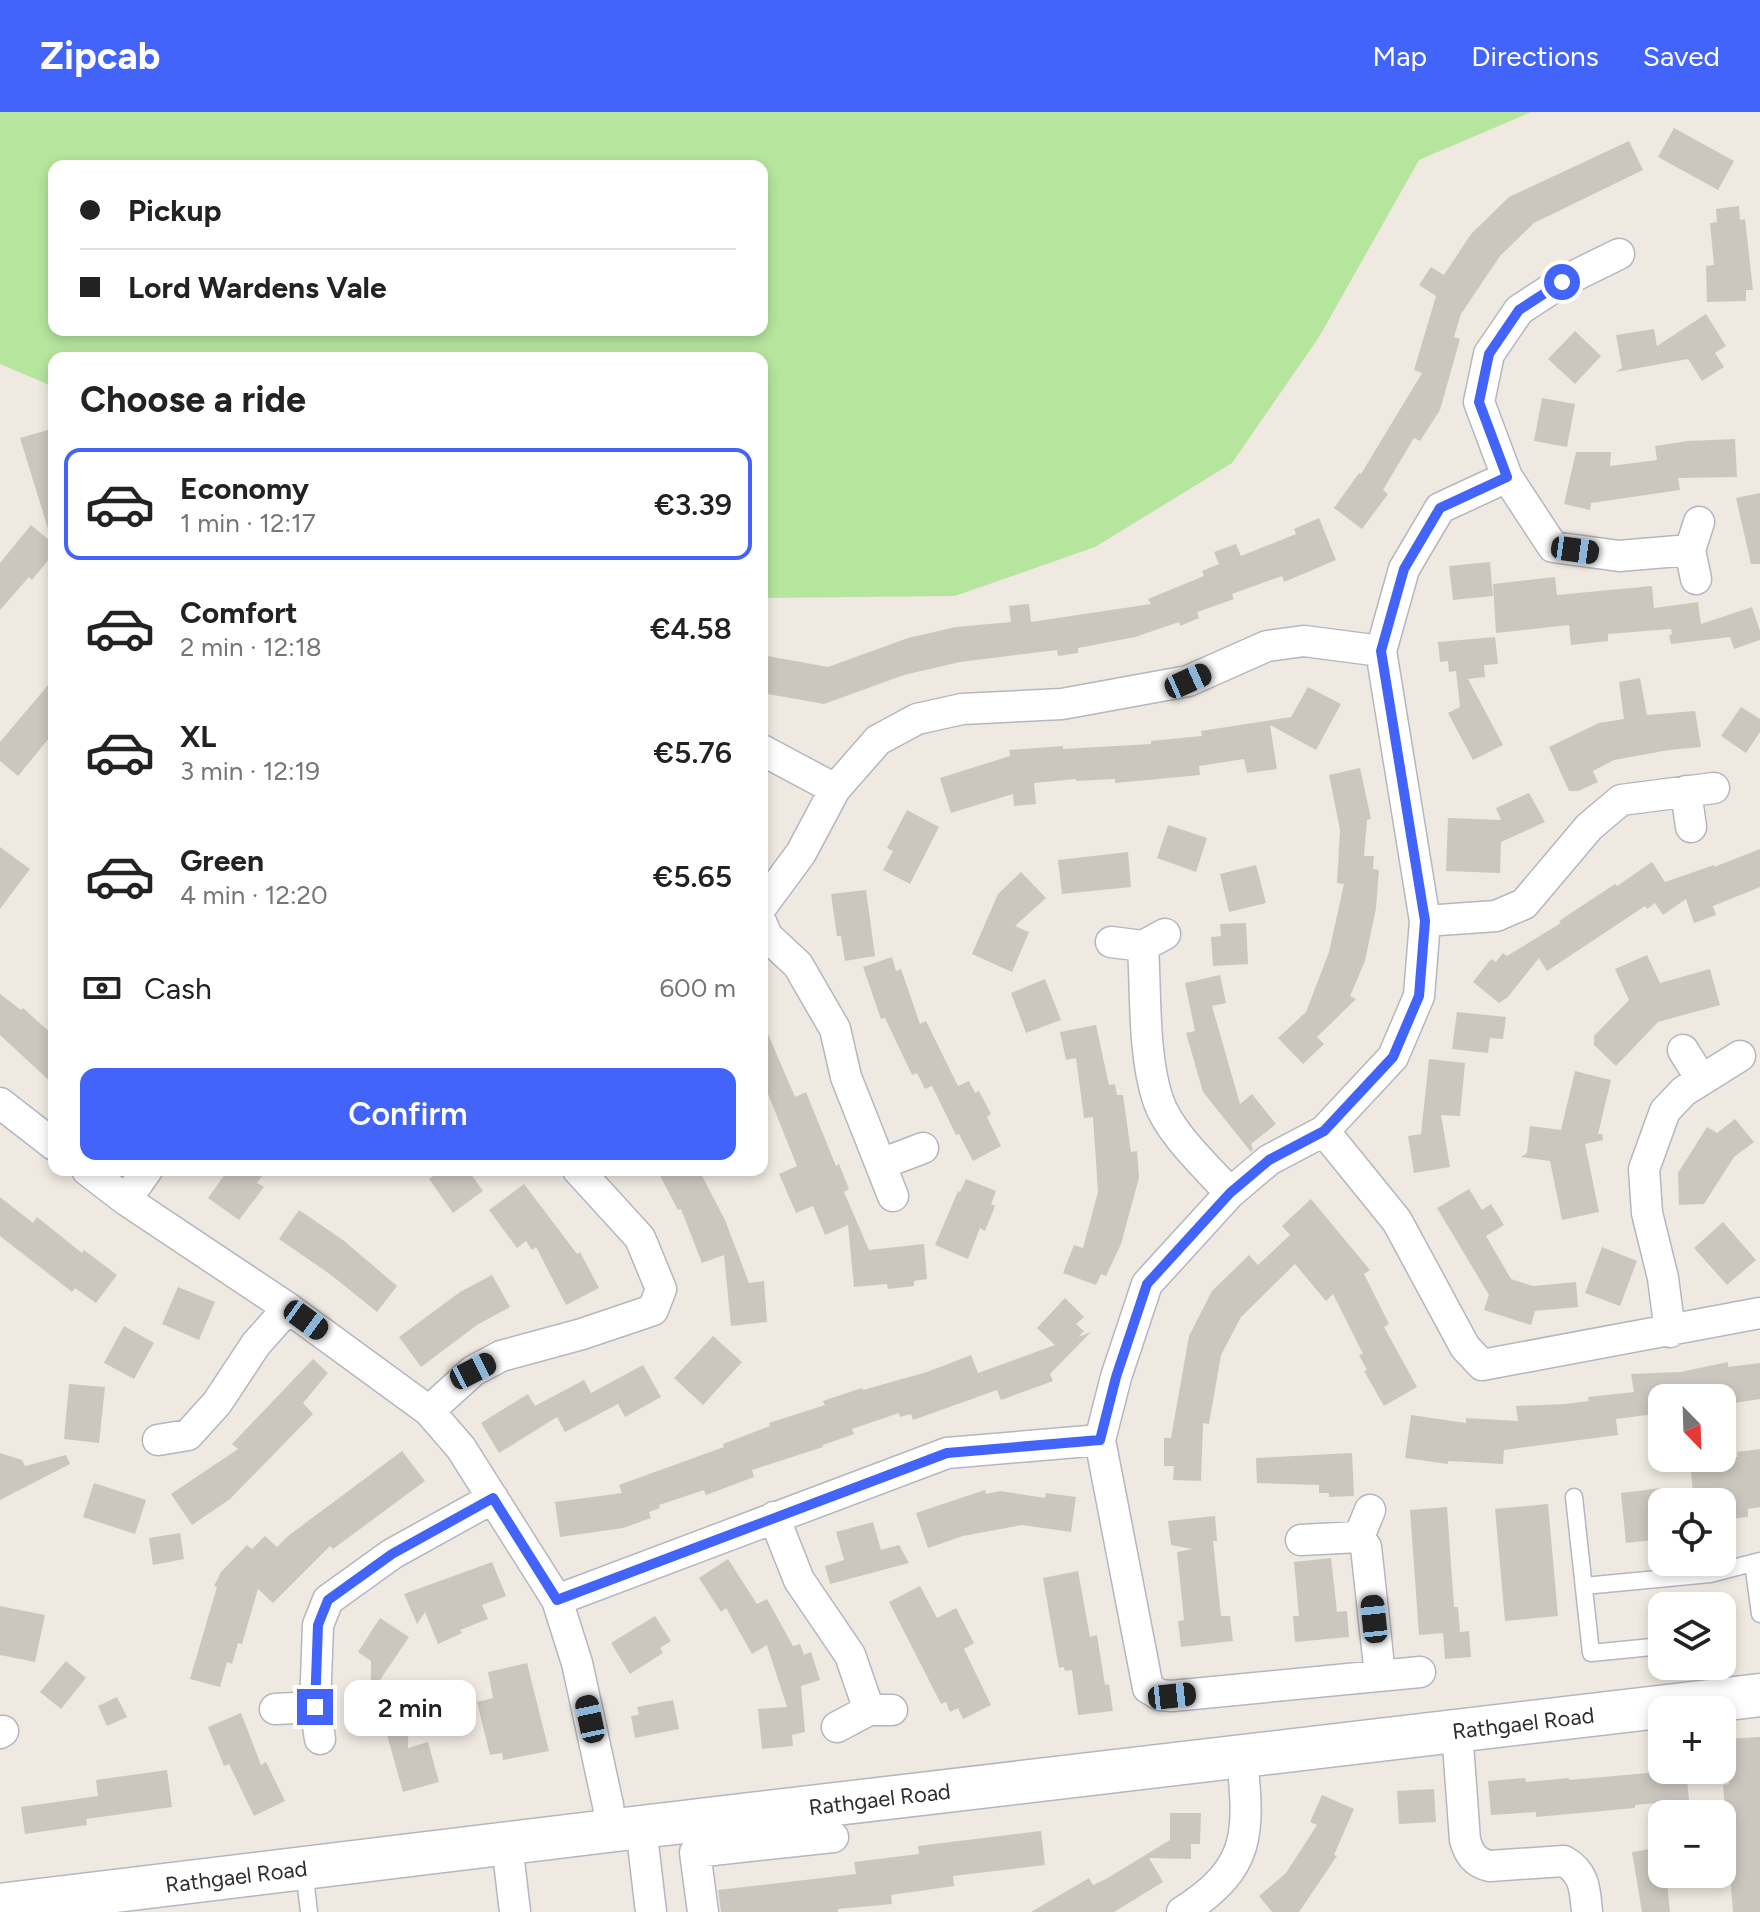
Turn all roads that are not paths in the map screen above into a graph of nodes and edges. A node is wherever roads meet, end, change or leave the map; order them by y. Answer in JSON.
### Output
{"nodes":[{"id":1,"x":1619,"y":254,"type":"dead end"},
{"id":2,"x":1507,"y":477,"type":"junction"},
{"id":3,"x":1696,"y":579,"type":"dead end"},
{"id":4,"x":1381,"y":651,"type":"junction"},
{"id":5,"x":768,"y":753,"type":"edge"},
{"id":6,"x":835,"y":789,"type":"junction"},
{"id":7,"x":1691,"y":827,"type":"dead end"},
{"id":8,"x":768,"y":898,"type":"edge"},
{"id":9,"x":1425,"y":921,"type":"junction"},
{"id":10,"x":768,"y":937,"type":"edge"},
{"id":11,"x":1111,"y":942,"type":"dead end"},
{"id":12,"x":1683,"y":1050,"type":"dead end"},
{"id":13,"x":1740,"y":1056,"type":"dead end"},
{"id":14,"x":1701,"y":1079,"type":"junction"},
{"id":15,"x":0,"y":1103,"type":"edge"},
{"id":16,"x":1324,"y":1131,"type":"junction"},
{"id":17,"x":48,"y":1140,"type":"edge"},
{"id":18,"x":923,"y":1148,"type":"dead end"},
{"id":19,"x":881,"y":1164,"type":"junction"},
{"id":20,"x":95,"y":1176,"type":"edge"},
{"id":21,"x":143,"y":1176,"type":"edge"},
{"id":22,"x":583,"y":1176,"type":"edge"},
{"id":23,"x":1230,"y":1193,"type":"junction"},
{"id":24,"x":893,"y":1196,"type":"dead end"},
{"id":25,"x":126,"y":1200,"type":"junction"},
{"id":26,"x":288,"y":1308,"type":"junction"},
{"id":27,"x":1760,"y":1313,"type":"edge"},
{"id":28,"x":1670,"y":1332,"type":"junction"},
{"id":29,"x":429,"y":1411,"type":"junction"},
{"id":30,"x":158,"y":1440,"type":"dead end"},
{"id":31,"x":1100,"y":1440,"type":"junction"},
{"id":32,"x":1574,"y":1497,"type":"dead end"},
{"id":33,"x":493,"y":1498,"type":"junction"},
{"id":34,"x":774,"y":1517,"type":"junction"},
{"id":35,"x":1301,"y":1540,"type":"dead end"},
{"id":36,"x":1756,"y":1562,"type":"edge"},
{"id":37,"x":1584,"y":1586,"type":"junction"},
{"id":38,"x":557,"y":1600,"type":"junction"},
{"id":39,"x":1760,"y":1614,"type":"edge"},
{"id":40,"x":1648,"y":1647,"type":"edge"},
{"id":41,"x":1420,"y":1672,"type":"dead end"},
{"id":42,"x":1380,"y":1675,"type":"junction"},
{"id":43,"x":1760,"y":1695,"type":"edge"},
{"id":44,"x":315,"y":1707,"type":"junction"},
{"id":45,"x":275,"y":1709,"type":"dead end"},
{"id":46,"x":837,"y":1727,"type":"dead end"},
{"id":47,"x":1457,"y":1731,"type":"junction"},
{"id":48,"x":320,"y":1739,"type":"dead end"},
{"id":49,"x":1242,"y":1756,"type":"junction"},
{"id":50,"x":626,"y":1829,"type":"junction"},
{"id":51,"x":833,"y":1837,"type":"dead end"},
{"id":52,"x":507,"y":1844,"type":"junction"},
{"id":53,"x":304,"y":1869,"type":"junction"},
{"id":54,"x":21,"y":1906,"type":"edge"},
{"id":55,"x":309,"y":1912,"type":"edge"},
{"id":56,"x":515,"y":1912,"type":"edge"},
{"id":57,"x":651,"y":1912,"type":"edge"},
{"id":58,"x":703,"y":1912,"type":"edge"},
{"id":59,"x":1182,"y":1912,"type":"edge"},
{"id":60,"x":1587,"y":1912,"type":"edge"}],
"edges":[{"from":1,"to":2,"type":"street"},
{"from":2,"to":3,"type":"street"},
{"from":2,"to":4,"type":"street"},
{"from":4,"to":6,"type":"street"},
{"from":4,"to":9,"type":"street"},
{"from":5,"to":6,"type":"street"},
{"from":6,"to":8,"type":"street"},
{"from":7,"to":9,"type":"street"},
{"from":9,"to":16,"type":"street"},
{"from":10,"to":19,"type":"street"},
{"from":11,"to":23,"type":"street"},
{"from":12,"to":14,"type":"street"},
{"from":13,"to":14,"type":"street"},
{"from":14,"to":28,"type":"street"},
{"from":15,"to":17,"type":"street"},
{"from":16,"to":23,"type":"street"},
{"from":16,"to":28,"type":"street"},
{"from":18,"to":19,"type":"street"},
{"from":19,"to":24,"type":"street"},
{"from":20,"to":25,"type":"street"},
{"from":21,"to":25,"type":"street"},
{"from":22,"to":29,"type":"street"},
{"from":23,"to":31,"type":"street"},
{"from":25,"to":26,"type":"street"},
{"from":26,"to":29,"type":"street"},
{"from":26,"to":30,"type":"street"},
{"from":27,"to":28,"type":"street"},
{"from":29,"to":33,"type":"street"},
{"from":31,"to":34,"type":"street"},
{"from":31,"to":42,"type":"street"},
{"from":32,"to":37,"type":"lane"},
{"from":33,"to":38,"type":"street"},
{"from":33,"to":44,"type":"street"},
{"from":34,"to":38,"type":"street"},
{"from":34,"to":46,"type":"street"},
{"from":35,"to":42,"type":"street"},
{"from":36,"to":37,"type":"lane"},
{"from":36,"to":39,"type":"lane"},
{"from":37,"to":40,"type":"lane"},
{"from":38,"to":50,"type":"street"},
{"from":41,"to":42,"type":"street"},
{"from":43,"to":47,"type":"street","name":"Rathgael Road"},
{"from":44,"to":45,"type":"street"},
{"from":44,"to":48,"type":"street"},
{"from":47,"to":49,"type":"street","name":"Rathgael Road"},
{"from":47,"to":60,"type":"street"},
{"from":49,"to":50,"type":"street","name":"Rathgael Road"},
{"from":49,"to":59,"type":"street"},
{"from":50,"to":52,"type":"street","name":"Rathgael Road"},
{"from":50,"to":57,"type":"street"},
{"from":51,"to":58,"type":"street"},
{"from":52,"to":53,"type":"street","name":"Rathgael Road"},
{"from":52,"to":56,"type":"street"},
{"from":53,"to":54,"type":"street","name":"Rathgael Road"},
{"from":53,"to":55,"type":"lane"}]}
